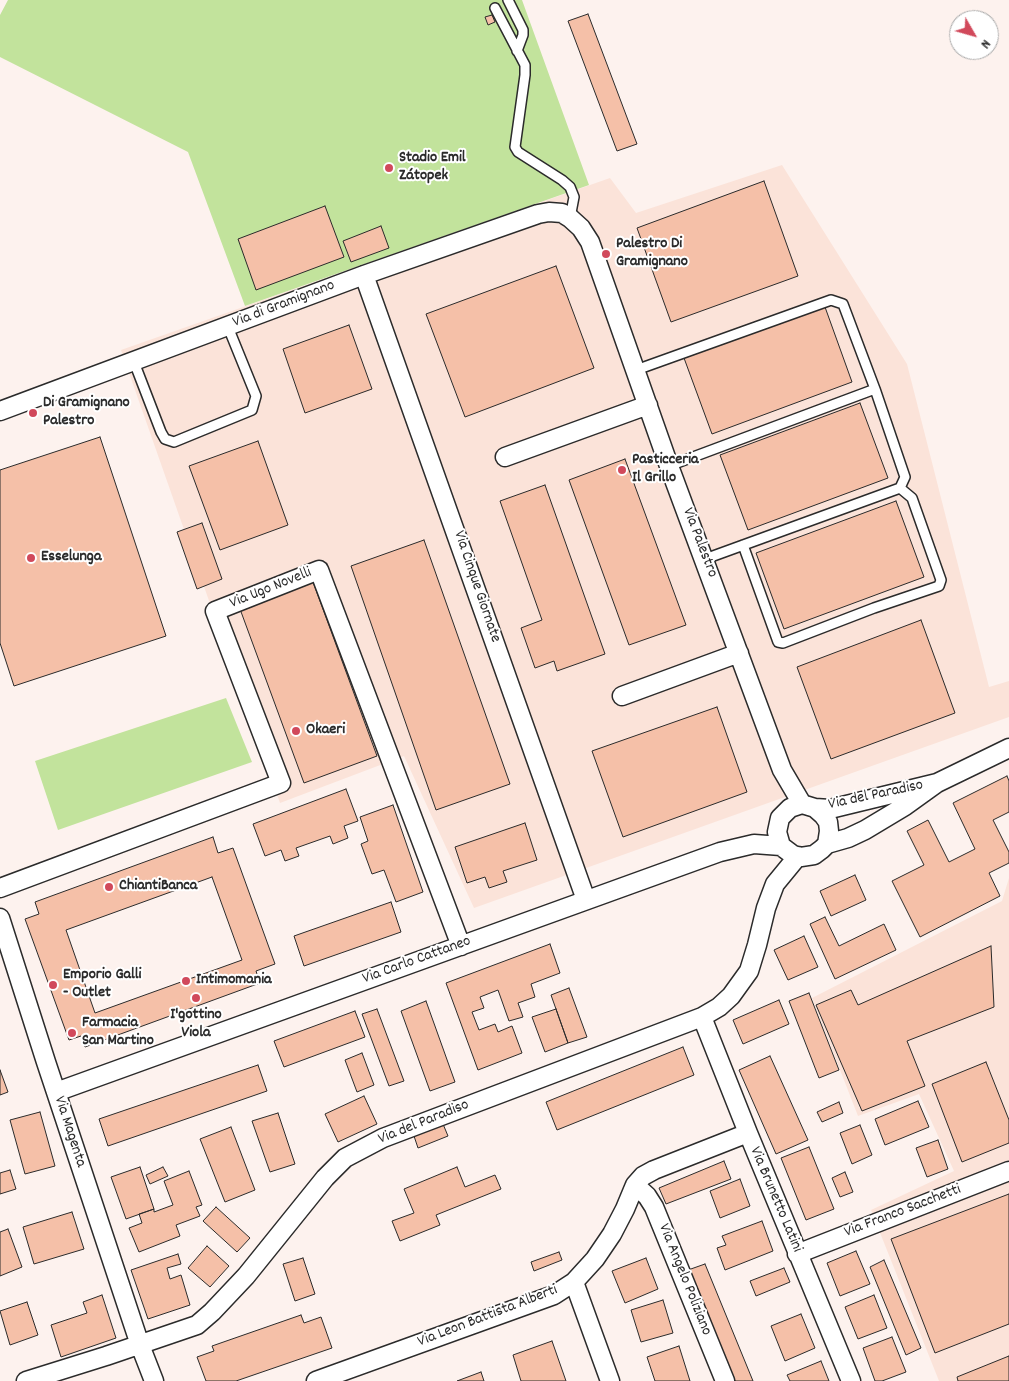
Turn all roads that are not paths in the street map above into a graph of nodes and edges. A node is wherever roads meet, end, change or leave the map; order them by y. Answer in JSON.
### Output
{"nodes":[{"id":1,"x":508,"y":0,"type":"edge"},
{"id":2,"x":495,"y":8,"type":"dead end"},
{"id":3,"x":517,"y":51,"type":"junction"},
{"id":4,"x":570,"y":218,"type":"junction"},
{"id":5,"x":364,"y":275,"type":"junction"},
{"id":6,"x":228,"y":327,"type":"junction"},
{"id":7,"x":134,"y":362,"type":"junction"},
{"id":8,"x":636,"y":370,"type":"junction"},
{"id":9,"x":875,"y":389,"type":"junction"},
{"id":10,"x":648,"y":406,"type":"junction"},
{"id":11,"x":0,"y":411,"type":"edge"},
{"id":12,"x":505,"y":457,"type":"dead end"},
{"id":13,"x":670,"y":466,"type":"junction"},
{"id":14,"x":900,"y":488,"type":"junction"},
{"id":15,"x":742,"y":545,"type":"junction"},
{"id":16,"x":705,"y":559,"type":"junction"},
{"id":17,"x":739,"y":653,"type":"junction"},
{"id":18,"x":622,"y":696,"type":"dead end"},
{"id":19,"x":1009,"y":748,"type":"edge"},
{"id":20,"x":782,"y":772,"type":"junction"},
{"id":21,"x":937,"y":783,"type":"junction"},
{"id":22,"x":809,"y":806,"type":"junction"},
{"id":23,"x":785,"y":812,"type":"junction"},
{"id":24,"x":827,"y":844,"type":"junction"},
{"id":25,"x":781,"y":846,"type":"junction"},
{"id":26,"x":798,"y":856,"type":"junction"},
{"id":27,"x":0,"y":888,"type":"edge"},
{"id":28,"x":586,"y":900,"type":"junction"},
{"id":29,"x":0,"y":918,"type":"edge"},
{"id":30,"x":461,"y":946,"type":"junction"},
{"id":31,"x":702,"y":1017,"type":"junction"},
{"id":32,"x":56,"y":1092,"type":"junction"},
{"id":33,"x":748,"y":1134,"type":"junction"},
{"id":34,"x":1009,"y":1171,"type":"edge"},
{"id":35,"x":635,"y":1185,"type":"junction"},
{"id":36,"x":798,"y":1254,"type":"junction"},
{"id":37,"x":574,"y":1282,"type":"junction"},
{"id":38,"x":140,"y":1345,"type":"junction"},
{"id":39,"x":26,"y":1381,"type":"edge"},
{"id":40,"x":154,"y":1381,"type":"edge"},
{"id":41,"x":316,"y":1381,"type":"edge"},
{"id":42,"x":610,"y":1381,"type":"edge"},
{"id":43,"x":725,"y":1381,"type":"edge"},
{"id":44,"x":851,"y":1381,"type":"edge"}],
"edges":[{"from":1,"to":3,"type":"lane"},
{"from":2,"to":3,"type":"lane"},
{"from":3,"to":4,"type":"lane"},
{"from":4,"to":5,"type":"street","name":"Via di Gramignano"},
{"from":4,"to":8,"type":"street","name":"Via Palestro"},
{"from":5,"to":6,"type":"street","name":"Via di Gramignano"},
{"from":5,"to":28,"type":"street","name":"Via Cinque Giornate"},
{"from":6,"to":7,"type":"street","name":"Via di Gramignano"},
{"from":6,"to":7,"type":"lane"},
{"from":7,"to":11,"type":"street","name":"Via di Gramignano"},
{"from":8,"to":9,"type":"lane"},
{"from":8,"to":10,"type":"street","name":"Via Palestro"},
{"from":9,"to":13,"type":"lane"},
{"from":9,"to":14,"type":"lane"},
{"from":10,"to":12,"type":"street"},
{"from":10,"to":13,"type":"street","name":"Via Palestro"},
{"from":13,"to":16,"type":"street","name":"Via Palestro"},
{"from":14,"to":15,"type":"lane"},
{"from":14,"to":15,"type":"lane"},
{"from":15,"to":16,"type":"lane"},
{"from":16,"to":17,"type":"street","name":"Via Palestro"},
{"from":17,"to":18,"type":"street"},
{"from":17,"to":20,"type":"street","name":"Via Palestro"},
{"from":19,"to":21,"type":"street","name":"Via del Paradiso"},
{"from":20,"to":22,"type":"street","name":"Via Palestro"},
{"from":20,"to":23,"type":"street","name":"Via Palestro"},
{"from":21,"to":22,"type":"street","name":"Via del Paradiso"},
{"from":21,"to":24,"type":"street","name":"Via del Paradiso"},
{"from":22,"to":23,"type":"street","name":"Via del Paradiso"},
{"from":22,"to":24,"type":"street","name":"Via del Paradiso"},
{"from":23,"to":25,"type":"street"},
{"from":24,"to":26,"type":"street","name":"Via del Paradiso"},
{"from":25,"to":26,"type":"street"},
{"from":25,"to":28,"type":"street","name":"Via Carlo Cattaneo"},
{"from":26,"to":31,"type":"street","name":"Via del Paradiso"},
{"from":27,"to":30,"type":"street","name":"Via Ugo Novelli"},
{"from":28,"to":30,"type":"street","name":"Via Carlo Cattaneo"},
{"from":29,"to":32,"type":"street","name":"Via Magenta"},
{"from":30,"to":32,"type":"street","name":"Via Carlo Cattaneo"},
{"from":31,"to":33,"type":"street","name":"Via Brunetto Latini"},
{"from":31,"to":38,"type":"street","name":"Via del Paradiso"},
{"from":32,"to":38,"type":"street","name":"Via Magenta"},
{"from":33,"to":35,"type":"street","name":"Via Leon Battista Alberti"},
{"from":33,"to":36,"type":"street","name":"Via Brunetto Latini"},
{"from":34,"to":36,"type":"street","name":"Via Franco Sacchetti"},
{"from":35,"to":37,"type":"street","name":"Via Leon Battista Alberti"},
{"from":35,"to":43,"type":"street","name":"Via Angelo Poliziano"},
{"from":36,"to":44,"type":"street","name":"Via Brunetto Latini"},
{"from":37,"to":41,"type":"street","name":"Via Leon Battista Alberti"},
{"from":37,"to":42,"type":"street"},
{"from":38,"to":39,"type":"street","name":"Via del Paradiso"},
{"from":38,"to":40,"type":"street","name":"Via Magenta"}]}
